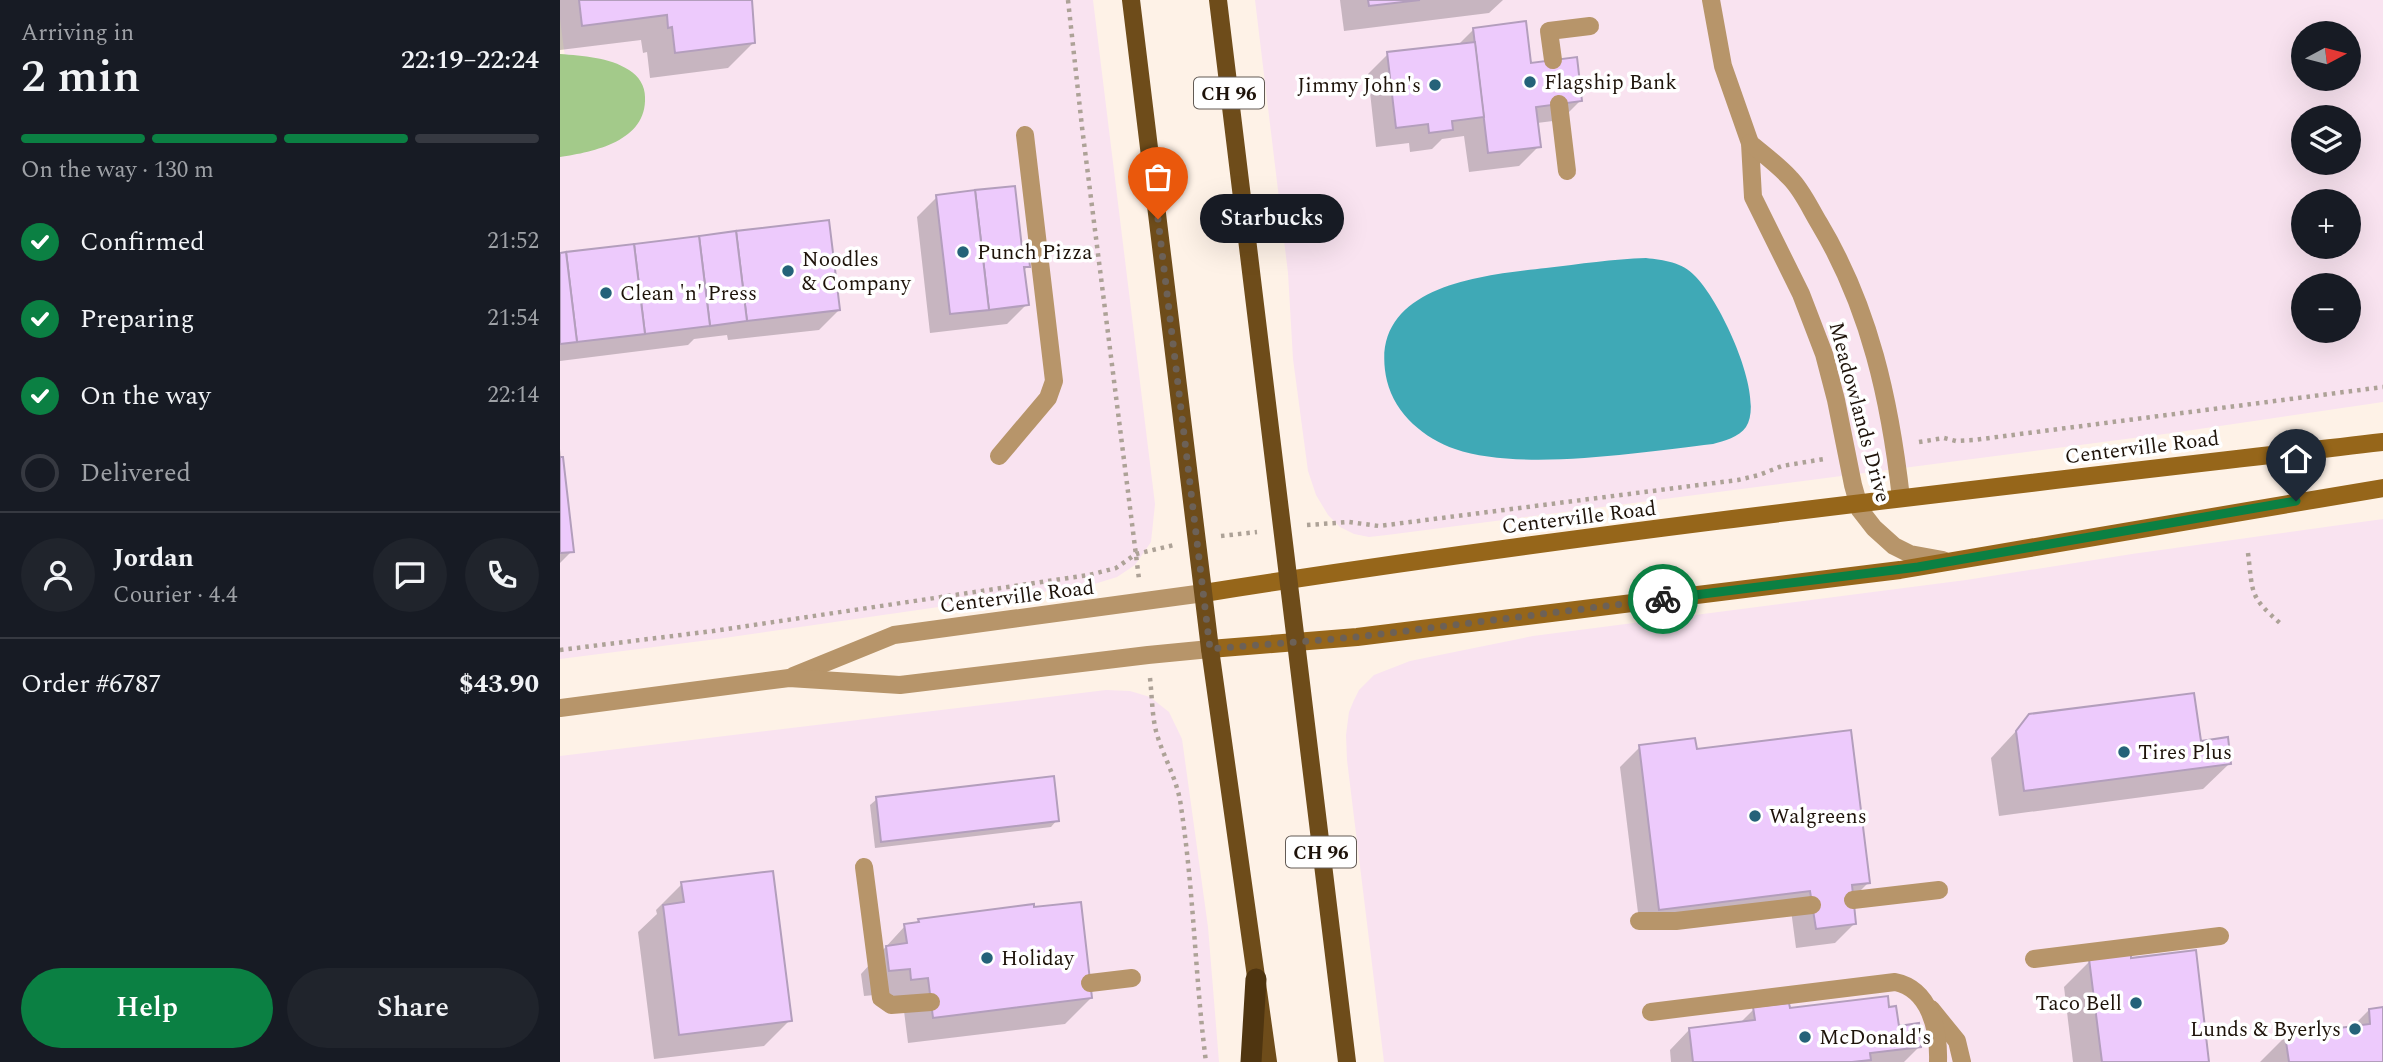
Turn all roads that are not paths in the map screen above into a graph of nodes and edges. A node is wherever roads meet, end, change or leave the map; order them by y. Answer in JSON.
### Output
{"nodes":[{"id":1,"x":1131,"y":0,"type":"edge"},
{"id":2,"x":1218,"y":0,"type":"edge"},
{"id":3,"x":1711,"y":0,"type":"edge"},
{"id":4,"x":1590,"y":26,"type":"dead end"},
{"id":5,"x":1553,"y":60,"type":"dead end"},
{"id":6,"x":1559,"y":104,"type":"dead end"},
{"id":7,"x":1024,"y":135,"type":"dead end"},
{"id":8,"x":1750,"y":143,"type":"junction"},
{"id":9,"x":1567,"y":171,"type":"dead end"},
{"id":10,"x":2383,"y":442,"type":"edge"},
{"id":11,"x":999,"y":456,"type":"dead end"},
{"id":12,"x":2383,"y":488,"type":"edge"},
{"id":13,"x":1901,"y":498,"type":"junction"},
{"id":14,"x":1858,"y":503,"type":"junction"},
{"id":15,"x":1955,"y":561,"type":"junction"},
{"id":16,"x":1288,"y":580,"type":"junction"},
{"id":17,"x":1204,"y":593,"type":"junction"},
{"id":18,"x":1296,"y":642,"type":"junction"},
{"id":19,"x":1210,"y":649,"type":"junction"},
{"id":20,"x":789,"y":678,"type":"junction"},
{"id":21,"x":560,"y":708,"type":"edge"},
{"id":22,"x":864,"y":867,"type":"dead end"},
{"id":23,"x":1939,"y":890,"type":"dead end"},
{"id":24,"x":1853,"y":900,"type":"dead end"},
{"id":25,"x":1812,"y":905,"type":"dead end"},
{"id":26,"x":1639,"y":920,"type":"dead end"},
{"id":27,"x":2220,"y":936,"type":"dead end"},
{"id":28,"x":2034,"y":959,"type":"dead end"},
{"id":29,"x":1132,"y":978,"type":"dead end"},
{"id":30,"x":1256,"y":979,"type":"junction"},
{"id":31,"x":1090,"y":982,"type":"dead end"},
{"id":32,"x":931,"y":1002,"type":"dead end"},
{"id":33,"x":1926,"y":1003,"type":"junction"},
{"id":34,"x":1651,"y":1012,"type":"dead end"},
{"id":35,"x":1251,"y":1062,"type":"edge"},
{"id":36,"x":1268,"y":1062,"type":"edge"},
{"id":37,"x":1346,"y":1062,"type":"edge"},
{"id":38,"x":1938,"y":1062,"type":"edge"},
{"id":39,"x":1962,"y":1062,"type":"edge"}],
"edges":[{"from":1,"to":17,"type":"main road"},
{"from":2,"to":16,"type":"main road","number":"CH 96"},
{"from":3,"to":8,"type":"street","name":"Meadowlands Drive"},
{"from":4,"to":5,"type":"street"},
{"from":6,"to":9,"type":"street"},
{"from":7,"to":11,"type":"street"},
{"from":8,"to":13,"type":"street","name":"Meadowlands Drive"},
{"from":8,"to":14,"type":"street","name":"Meadowlands Drive"},
{"from":10,"to":13,"type":"main road","name":"Centerville Road"},
{"from":12,"to":15,"type":"main road","name":"Centerville Road"},
{"from":13,"to":14,"type":"main road","name":"Centerville Road"},
{"from":14,"to":15,"type":"street","name":"Meadowlands Drive"},
{"from":14,"to":16,"type":"main road","name":"Centerville Road"},
{"from":15,"to":18,"type":"main road","name":"Centerville Road"},
{"from":16,"to":17,"type":"main road","name":"Centerville Road"},
{"from":16,"to":18,"type":"main road","number":"CH 96"},
{"from":17,"to":19,"type":"main road"},
{"from":17,"to":20,"type":"street","name":"Centerville Road"},
{"from":18,"to":19,"type":"main road","name":"Centerville Road"},
{"from":18,"to":37,"type":"main road","number":"CH 96"},
{"from":19,"to":20,"type":"street","name":"Centerville Road"},
{"from":19,"to":30,"type":"main road"},
{"from":20,"to":21,"type":"street","name":"Centerville Road"},
{"from":22,"to":32,"type":"street"},
{"from":23,"to":24,"type":"street"},
{"from":25,"to":26,"type":"street"},
{"from":27,"to":28,"type":"street"},
{"from":29,"to":31,"type":"street"},
{"from":30,"to":35,"type":"highway"},
{"from":30,"to":36,"type":"main road"},
{"from":33,"to":34,"type":"street"},
{"from":33,"to":38,"type":"street"},
{"from":33,"to":39,"type":"street"}]}
